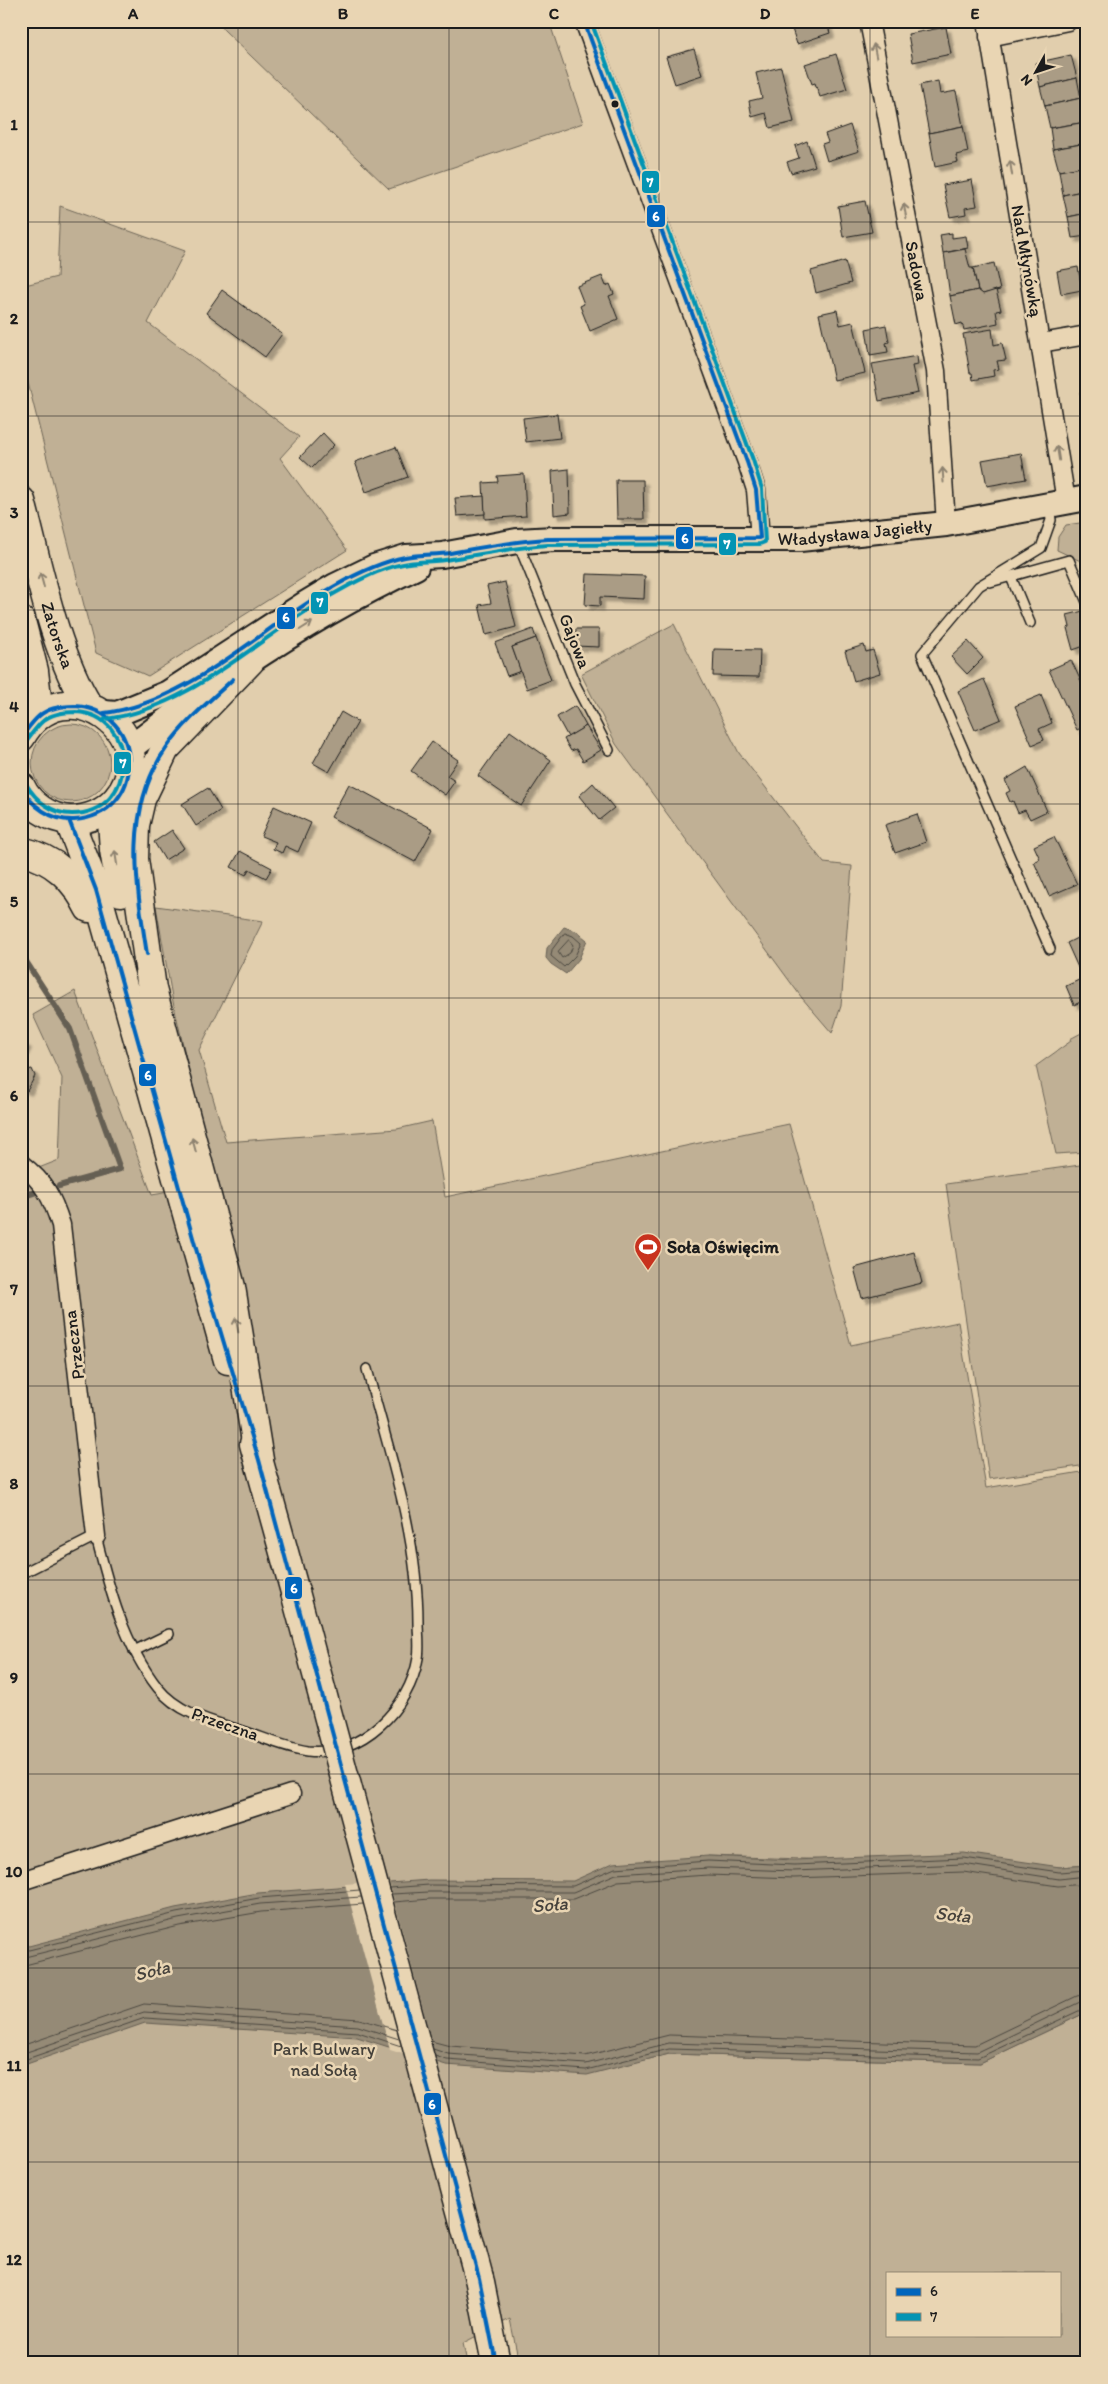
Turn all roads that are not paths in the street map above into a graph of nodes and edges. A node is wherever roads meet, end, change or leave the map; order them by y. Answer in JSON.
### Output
{"nodes":[{"id":1,"x":584,"y":21,"type":"edge"},
{"id":2,"x":869,"y":21,"type":"edge"},
{"id":3,"x":1068,"y":21,"type":"edge"},
{"id":4,"x":988,"y":29,"type":"edge"},
{"id":5,"x":1087,"y":335,"type":"edge"},
{"id":6,"x":1041,"y":343,"type":"junction"},
{"id":7,"x":21,"y":501,"type":"edge"},
{"id":8,"x":1067,"y":501,"type":"edge"},
{"id":9,"x":946,"y":524,"type":"junction"},
{"id":10,"x":760,"y":538,"type":"junction"},
{"id":11,"x":517,"y":541,"type":"junction"},
{"id":12,"x":1041,"y":548,"type":"junction"},
{"id":13,"x":442,"y":555,"type":"junction"},
{"id":14,"x":1038,"y":568,"type":"junction"},
{"id":15,"x":1010,"y":576,"type":"junction"},
{"id":16,"x":979,"y":586,"type":"junction"},
{"id":17,"x":1087,"y":602,"type":"edge"},
{"id":18,"x":21,"y":621,"type":"edge"},
{"id":19,"x":1030,"y":623,"type":"dead end"},
{"id":20,"x":250,"y":661,"type":"junction"},
{"id":21,"x":96,"y":710,"type":"junction"},
{"id":22,"x":39,"y":715,"type":"junction"},
{"id":23,"x":21,"y":737,"type":"edge"},
{"id":24,"x":129,"y":749,"type":"junction"},
{"id":25,"x":609,"y":750,"type":"dead end"},
{"id":26,"x":21,"y":787,"type":"edge"},
{"id":27,"x":111,"y":806,"type":"junction"},
{"id":28,"x":32,"y":813,"type":"edge"},
{"id":29,"x":69,"y":820,"type":"junction"},
{"id":30,"x":21,"y":851,"type":"edge"},
{"id":31,"x":1050,"y":949,"type":"dead end"},
{"id":32,"x":125,"y":987,"type":"junction"},
{"id":33,"x":152,"y":989,"type":"junction"},
{"id":34,"x":21,"y":1164,"type":"edge"},
{"id":35,"x":368,"y":1369,"type":"dead end"},
{"id":36,"x":260,"y":1460,"type":"junction"},
{"id":37,"x":96,"y":1536,"type":"junction"},
{"id":38,"x":21,"y":1574,"type":"edge"},
{"id":39,"x":169,"y":1634,"type":"dead end"},
{"id":40,"x":134,"y":1652,"type":"junction"},
{"id":41,"x":292,"y":1794,"type":"dead end"},
{"id":42,"x":21,"y":1881,"type":"edge"},
{"id":43,"x":496,"y":2363,"type":"edge"}],
"edges":[{"from":1,"to":10,"type":"street"},
{"from":9,"to":2,"type":"street","name":"Sadowa","one_way":true},
{"from":3,"to":4,"type":"street"},
{"from":6,"to":4,"type":"street","name":"Nad Młynówką","one_way":true},
{"from":5,"to":6,"type":"street"},
{"from":8,"to":6,"type":"street","name":"Nad Młynówką","one_way":true},
{"from":21,"to":7,"type":"main road","name":"Zatorska","one_way":true},
{"from":8,"to":9,"type":"street","name":"Władysława Jagiełły"},
{"from":8,"to":12,"type":"lane"},
{"from":9,"to":10,"type":"street","name":"Władysława Jagiełły"},
{"from":10,"to":11,"type":"street","name":"Władysława Jagiełły"},
{"from":11,"to":13,"type":"street","name":"Władysława Jagiełły"},
{"from":11,"to":25,"type":"lane","name":"Gajowa"},
{"from":12,"to":14,"type":"lane"},
{"from":12,"to":16,"type":"lane"},
{"from":20,"to":13,"type":"street","name":"Władysława Jagiełły","one_way":true},
{"from":13,"to":21,"type":"street","name":"Władysława Jagiełły"},
{"from":14,"to":15,"type":"lane"},
{"from":14,"to":17,"type":"lane"},
{"from":15,"to":16,"type":"lane"},
{"from":15,"to":19,"type":"lane"},
{"from":16,"to":31,"type":"lane"},
{"from":18,"to":22,"type":"main road","name":"Zatorska"},
{"from":20,"to":24,"type":"street","name":"Władysława Jagiełły"},
{"from":20,"to":33,"type":"main road"},
{"from":21,"to":22,"type":"main road"},
{"from":21,"to":24,"type":"main road","name":"Zatorska"},
{"from":22,"to":23,"type":"main road"},
{"from":24,"to":27,"type":"main road"},
{"from":26,"to":28,"type":"main road"},
{"from":27,"to":29,"type":"main road"},
{"from":33,"to":27,"type":"main road","one_way":true},
{"from":28,"to":29,"type":"main road"},
{"from":29,"to":32,"type":"main road"},
{"from":30,"to":32,"type":"main road"},
{"from":32,"to":36,"type":"main road"},
{"from":36,"to":33,"type":"main road","one_way":true},
{"from":34,"to":37,"type":"street","name":"Przeczna"},
{"from":35,"to":40,"type":"lane","name":"Przeczna"},
{"from":36,"to":43,"type":"main road","bridge":true},
{"from":37,"to":38,"type":"lane"},
{"from":37,"to":40,"type":"lane","name":"Przeczna"},
{"from":39,"to":40,"type":"lane"},
{"from":41,"to":42,"type":"street"}]}
